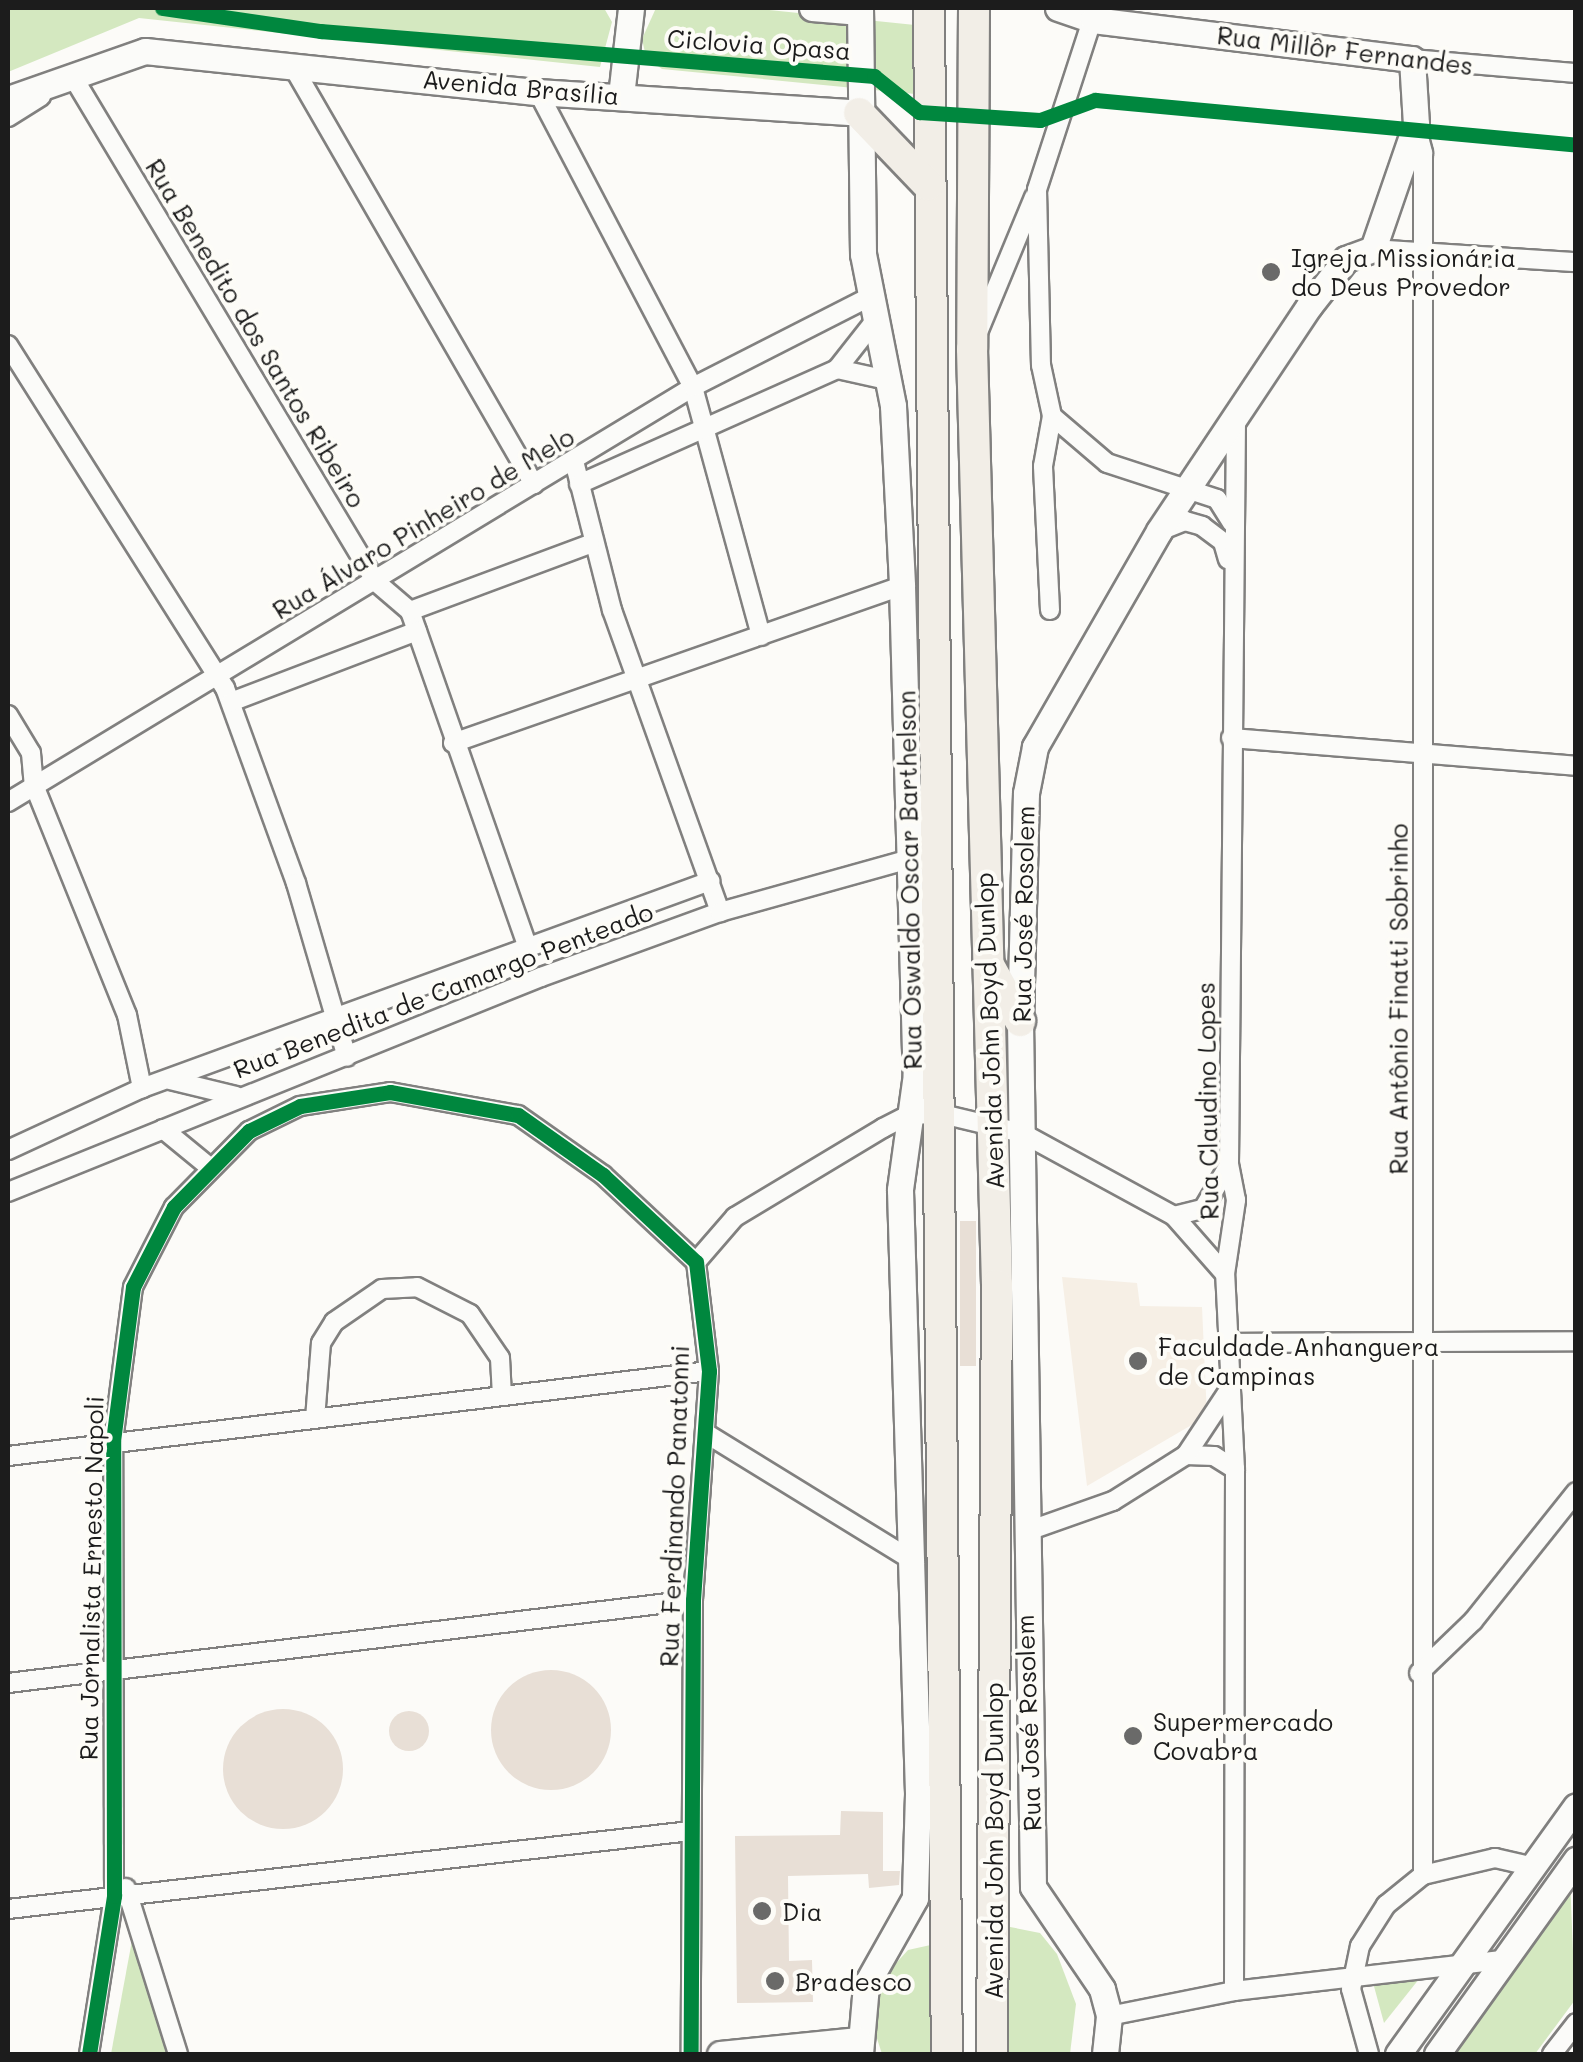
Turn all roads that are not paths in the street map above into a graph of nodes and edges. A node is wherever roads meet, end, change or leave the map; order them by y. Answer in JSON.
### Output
{"nodes":[{"id":1,"x":631,"y":8,"type":"edge"},
{"id":2,"x":812,"y":8,"type":"edge"},
{"id":3,"x":929,"y":8,"type":"edge"},
{"id":4,"x":974,"y":8,"type":"edge"},
{"id":5,"x":1058,"y":8,"type":"edge"},
{"id":6,"x":860,"y":10,"type":"edge"},
{"id":7,"x":1094,"y":14,"type":"edge"},
{"id":8,"x":1412,"y":59,"type":"junction"},
{"id":9,"x":292,"y":65,"type":"junction"},
{"id":10,"x":1576,"y":73,"type":"edge"},
{"id":11,"x":66,"y":81,"type":"junction"},
{"id":12,"x":538,"y":92,"type":"junction"},
{"id":13,"x":622,"y":96,"type":"junction"},
{"id":14,"x":8,"y":99,"type":"edge"},
{"id":15,"x":859,"y":113,"type":"junction"},
{"id":16,"x":8,"y":116,"type":"edge"},
{"id":17,"x":1416,"y":124,"type":"junction"},
{"id":18,"x":928,"y":185,"type":"junction"},
{"id":19,"x":1036,"y":190,"type":"junction"},
{"id":20,"x":1373,"y":250,"type":"junction"},
{"id":21,"x":1421,"y":250,"type":"junction"},
{"id":22,"x":1576,"y":262,"type":"edge"},
{"id":23,"x":872,"y":310,"type":"junction"},
{"id":24,"x":8,"y":345,"type":"edge"},
{"id":25,"x":972,"y":349,"type":"junction"},
{"id":26,"x":837,"y":369,"type":"junction"},
{"id":27,"x":887,"y":380,"type":"junction"},
{"id":28,"x":694,"y":387,"type":"junction"},
{"id":29,"x":1052,"y":416,"type":"junction"},
{"id":30,"x":1236,"y":417,"type":"junction"},
{"id":31,"x":701,"y":429,"type":"junction"},
{"id":32,"x":574,"y":460,"type":"junction"},
{"id":33,"x":534,"y":484,"type":"junction"},
{"id":34,"x":579,"y":484,"type":"junction"},
{"id":35,"x":1187,"y":488,"type":"junction"},
{"id":36,"x":1232,"y":523,"type":"junction"},
{"id":37,"x":1159,"y":531,"type":"junction"},
{"id":38,"x":590,"y":544,"type":"junction"},
{"id":39,"x":1231,"y":567,"type":"junction"},
{"id":40,"x":376,"y":582,"type":"junction"},
{"id":41,"x":902,"y":586,"type":"junction"},
{"id":42,"x":1050,"y":610,"type":"dead end"},
{"id":43,"x":410,"y":611,"type":"junction"},
{"id":44,"x":418,"y":632,"type":"junction"},
{"id":45,"x":761,"y":636,"type":"junction"},
{"id":46,"x":217,"y":675,"type":"junction"},
{"id":47,"x":642,"y":682,"type":"junction"},
{"id":48,"x":231,"y":702,"type":"junction"},
{"id":49,"x":8,"y":714,"type":"edge"},
{"id":50,"x":1231,"y":738,"type":"junction"},
{"id":51,"x":454,"y":743,"type":"junction"},
{"id":52,"x":1424,"y":751,"type":"junction"},
{"id":53,"x":1576,"y":766,"type":"edge"},
{"id":54,"x":34,"y":785,"type":"junction"},
{"id":55,"x":8,"y":802,"type":"edge"},
{"id":56,"x":906,"y":860,"type":"junction"},
{"id":57,"x":710,"y":882,"type":"junction"},
{"id":58,"x":720,"y":912,"type":"junction"},
{"id":59,"x":526,"y":945,"type":"junction"},
{"id":60,"x":985,"y":958,"type":"junction"},
{"id":61,"x":331,"y":1020,"type":"junction"},
{"id":62,"x":1020,"y":1021,"type":"junction"},
{"id":63,"x":347,"y":1057,"type":"junction"},
{"id":64,"x":165,"y":1080,"type":"junction"},
{"id":65,"x":142,"y":1088,"type":"junction"},
{"id":66,"x":236,"y":1096,"type":"junction"},
{"id":67,"x":942,"y":1114,"type":"junction"},
{"id":68,"x":908,"y":1115,"type":"junction"},
{"id":69,"x":163,"y":1129,"type":"junction"},
{"id":70,"x":1008,"y":1130,"type":"junction"},
{"id":71,"x":8,"y":1150,"type":"edge"},
{"id":72,"x":1229,"y":1164,"type":"junction"},
{"id":73,"x":208,"y":1166,"type":"junction"},
{"id":74,"x":8,"y":1192,"type":"edge"},
{"id":75,"x":1174,"y":1216,"type":"junction"},
{"id":76,"x":696,"y":1262,"type":"junction"},
{"id":77,"x":1225,"y":1274,"type":"junction"},
{"id":78,"x":1576,"y":1341,"type":"edge"},
{"id":79,"x":1227,"y":1342,"type":"junction"},
{"id":80,"x":1423,"y":1344,"type":"junction"},
{"id":81,"x":709,"y":1371,"type":"junction"},
{"id":82,"x":1229,"y":1386,"type":"junction"},
{"id":83,"x":502,"y":1393,"type":"junction"},
{"id":84,"x":315,"y":1419,"type":"junction"},
{"id":85,"x":707,"y":1434,"type":"junction"},
{"id":86,"x":113,"y":1442,"type":"junction"},
{"id":87,"x":8,"y":1456,"type":"edge"},
{"id":88,"x":1186,"y":1456,"type":"junction"},
{"id":89,"x":1234,"y":1469,"type":"junction"},
{"id":90,"x":1576,"y":1492,"type":"edge"},
{"id":91,"x":1026,"y":1532,"type":"junction"},
{"id":92,"x":915,"y":1562,"type":"junction"},
{"id":93,"x":693,"y":1600,"type":"junction"},
{"id":94,"x":111,"y":1670,"type":"junction"},
{"id":95,"x":1420,"y":1673,"type":"junction"},
{"id":96,"x":8,"y":1683,"type":"edge"},
{"id":97,"x":1576,"y":1806,"type":"edge"},
{"id":98,"x":690,"y":1831,"type":"junction"},
{"id":99,"x":1576,"y":1860,"type":"edge"},
{"id":100,"x":1530,"y":1866,"type":"junction"},
{"id":101,"x":1423,"y":1875,"type":"junction"},
{"id":102,"x":1033,"y":1886,"type":"joint"},
{"id":103,"x":122,"y":1896,"type":"junction"},
{"id":104,"x":8,"y":1909,"type":"edge"},
{"id":105,"x":1500,"y":1960,"type":"junction"},
{"id":106,"x":1458,"y":1966,"type":"junction"},
{"id":107,"x":1354,"y":1975,"type":"junction"},
{"id":108,"x":1234,"y":1991,"type":"junction"},
{"id":109,"x":1109,"y":2016,"type":"junction"},
{"id":110,"x":1576,"y":2023,"type":"edge"},
{"id":111,"x":859,"y":2047,"type":"edge"},
{"id":112,"x":89,"y":2054,"type":"edge"},
{"id":113,"x":178,"y":2054,"type":"edge"},
{"id":114,"x":691,"y":2054,"type":"edge"},
{"id":115,"x":720,"y":2054,"type":"edge"},
{"id":116,"x":947,"y":2054,"type":"edge"},
{"id":117,"x":992,"y":2054,"type":"edge"},
{"id":118,"x":1106,"y":2054,"type":"edge"},
{"id":119,"x":1369,"y":2054,"type":"edge"},
{"id":120,"x":1398,"y":2054,"type":"edge"},
{"id":121,"x":1437,"y":2054,"type":"edge"},
{"id":122,"x":1552,"y":2054,"type":"edge"}],
"edges":[{"from":1,"to":13,"type":"street"},
{"from":2,"to":6,"type":"street"},
{"from":3,"to":18,"type":"main road","name":"Avenida John Boyd Dunlop"},
{"from":4,"to":25,"type":"main road","name":"Avenida John Boyd Dunlop"},
{"from":5,"to":7,"type":"street","name":"Rua Millôr Fernandes"},
{"from":6,"to":15,"type":"street"},
{"from":7,"to":8,"type":"street","name":"Rua Millôr Fernandes"},
{"from":7,"to":19,"type":"street"},
{"from":8,"to":10,"type":"street","name":"Rua Millôr Fernandes"},
{"from":8,"to":17,"type":"street"},
{"from":9,"to":11,"type":"street","name":"Avenida Brasília"},
{"from":9,"to":12,"type":"street","name":"Avenida Brasília"},
{"from":9,"to":33,"type":"street"},
{"from":11,"to":14,"type":"street","name":"Avenida Brasília"},
{"from":11,"to":16,"type":"street"},
{"from":11,"to":40,"type":"street","name":"Rua Benedito dos Santos Ribeiro"},
{"from":12,"to":13,"type":"street","name":"Avenida Brasília"},
{"from":12,"to":28,"type":"street"},
{"from":13,"to":15,"type":"street","name":"Avenida Brasília"},
{"from":15,"to":18,"type":"main road"},
{"from":15,"to":23,"type":"street"},
{"from":17,"to":20,"type":"street"},
{"from":17,"to":21,"type":"street","name":"Rua Antônio Finatti Sobrinho"},
{"from":18,"to":67,"type":"main road","name":"Avenida John Boyd Dunlop"},
{"from":19,"to":25,"type":"street"},
{"from":19,"to":29,"type":"street"},
{"from":20,"to":21,"type":"street"},
{"from":20,"to":30,"type":"street","name":"Rua José Rosolem"},
{"from":21,"to":22,"type":"street"},
{"from":21,"to":52,"type":"street","name":"Rua Antônio Finatti Sobrinho"},
{"from":23,"to":26,"type":"street"},
{"from":23,"to":27,"type":"street","name":"Rua Oswaldo Oscar Barthelson"},
{"from":23,"to":28,"type":"street","name":"Rua Álvaro Pinheiro de Melo"},
{"from":24,"to":46,"type":"street"},
{"from":25,"to":60,"type":"main road","name":"Avenida John Boyd Dunlop"},
{"from":26,"to":27,"type":"street"},
{"from":26,"to":31,"type":"street"},
{"from":27,"to":41,"type":"street","name":"Rua Oswaldo Oscar Barthelson"},
{"from":28,"to":31,"type":"street"},
{"from":28,"to":32,"type":"street","name":"Rua Álvaro Pinheiro de Melo"},
{"from":29,"to":35,"type":"street"},
{"from":29,"to":42,"type":"street"},
{"from":30,"to":35,"type":"street","name":"Rua José Rosolem"},
{"from":30,"to":36,"type":"street","name":"Rua Claudino Lopes"},
{"from":31,"to":34,"type":"street"},
{"from":31,"to":45,"type":"street"},
{"from":32,"to":33,"type":"street","name":"Rua Álvaro Pinheiro de Melo"},
{"from":32,"to":34,"type":"street"},
{"from":33,"to":40,"type":"street","name":"Rua Álvaro Pinheiro de Melo"},
{"from":34,"to":38,"type":"street"},
{"from":35,"to":36,"type":"street"},
{"from":35,"to":37,"type":"street","name":"Rua José Rosolem"},
{"from":36,"to":39,"type":"street","name":"Rua Claudino Lopes"},
{"from":37,"to":39,"type":"street"},
{"from":37,"to":62,"type":"street","name":"Rua José Rosolem"},
{"from":38,"to":43,"type":"street"},
{"from":38,"to":47,"type":"street"},
{"from":39,"to":50,"type":"street","name":"Rua Claudino Lopes"},
{"from":40,"to":43,"type":"street","name":"Rua Benedito dos Santos Ribeiro"},
{"from":40,"to":46,"type":"street","name":"Rua Álvaro Pinheiro de Melo"},
{"from":41,"to":45,"type":"street"},
{"from":41,"to":56,"type":"street","name":"Rua Oswaldo Oscar Barthelson"},
{"from":43,"to":44,"type":"street","name":"Rua Benedito dos Santos Ribeiro"},
{"from":44,"to":48,"type":"street"},
{"from":44,"to":51,"type":"street","name":"Rua Benedito dos Santos Ribeiro"},
{"from":45,"to":47,"type":"street"},
{"from":46,"to":48,"type":"street"},
{"from":46,"to":54,"type":"street","name":"Rua Álvaro Pinheiro de Melo"},
{"from":47,"to":51,"type":"street"},
{"from":47,"to":57,"type":"street"},
{"from":48,"to":61,"type":"street"},
{"from":49,"to":54,"type":"street"},
{"from":50,"to":52,"type":"street"},
{"from":50,"to":72,"type":"street","name":"Rua Claudino Lopes"},
{"from":51,"to":59,"type":"street","name":"Rua Benedito dos Santos Ribeiro"},
{"from":52,"to":53,"type":"street"},
{"from":52,"to":80,"type":"street","name":"Rua Antônio Finatti Sobrinho"},
{"from":54,"to":55,"type":"street","name":"Rua Álvaro Pinheiro de Melo"},
{"from":54,"to":65,"type":"street"},
{"from":56,"to":58,"type":"street","name":"Rua Benedita de Camargo Penteado"},
{"from":56,"to":68,"type":"street","name":"Rua Oswaldo Oscar Barthelson"},
{"from":57,"to":58,"type":"street"},
{"from":57,"to":59,"type":"street"},
{"from":58,"to":63,"type":"street","name":"Rua Benedita de Camargo Penteado"},
{"from":59,"to":61,"type":"street"},
{"from":60,"to":62,"type":"main road"},
{"from":60,"to":70,"type":"main road","name":"Avenida John Boyd Dunlop"},
{"from":61,"to":63,"type":"street"},
{"from":61,"to":64,"type":"street"},
{"from":62,"to":70,"type":"street","name":"Rua José Rosolem"},
{"from":63,"to":66,"type":"street","name":"Rua Benedita de Camargo Penteado"},
{"from":64,"to":65,"type":"street"},
{"from":64,"to":66,"type":"street"},
{"from":65,"to":71,"type":"street"},
{"from":66,"to":69,"type":"street","name":"Rua Benedita de Camargo Penteado"},
{"from":67,"to":68,"type":"street"},
{"from":67,"to":70,"type":"street"},
{"from":67,"to":116,"type":"main road","name":"Avenida John Boyd Dunlop"},
{"from":68,"to":76,"type":"street"},
{"from":68,"to":92,"type":"street","name":"Rua Oswaldo Oscar Barthelson"},
{"from":69,"to":73,"type":"street"},
{"from":69,"to":74,"type":"street","name":"Rua Benedita de Camargo Penteado"},
{"from":70,"to":75,"type":"street"},
{"from":70,"to":91,"type":"street","name":"Rua José Rosolem"},
{"from":70,"to":117,"type":"main road","name":"Avenida John Boyd Dunlop"},
{"from":72,"to":75,"type":"street"},
{"from":72,"to":77,"type":"street","name":"Rua Claudino Lopes"},
{"from":73,"to":76,"type":"street","name":"Rua Jornalista Ernesto Napoli"},
{"from":73,"to":86,"type":"street","name":"Rua Jornalista Ernesto Napoli"},
{"from":75,"to":77,"type":"street"},
{"from":76,"to":81,"type":"street","name":"Rua Ferdinando Panatonni"},
{"from":77,"to":79,"type":"street","name":"Rua Claudino Lopes"},
{"from":78,"to":80,"type":"street"},
{"from":79,"to":80,"type":"street"},
{"from":79,"to":82,"type":"street","name":"Rua Claudino Lopes"},
{"from":80,"to":95,"type":"street","name":"Rua Antônio Finatti Sobrinho"},
{"from":81,"to":83,"type":"street"},
{"from":81,"to":85,"type":"street","name":"Rua Ferdinando Panatonni"},
{"from":82,"to":88,"type":"street"},
{"from":82,"to":89,"type":"street","name":"Rua Claudino Lopes"},
{"from":83,"to":84,"type":"street"},
{"from":83,"to":84,"type":"street"},
{"from":84,"to":86,"type":"street"},
{"from":85,"to":92,"type":"street"},
{"from":85,"to":93,"type":"street","name":"Rua Ferdinando Panatonni"},
{"from":86,"to":87,"type":"street"},
{"from":86,"to":94,"type":"street","name":"Rua Jornalista Ernesto Napoli"},
{"from":88,"to":89,"type":"street"},
{"from":88,"to":91,"type":"street"},
{"from":89,"to":108,"type":"street","name":"Rua Claudino Lopes"},
{"from":90,"to":95,"type":"street"},
{"from":91,"to":102,"type":"street","name":"Rua José Rosolem"},
{"from":92,"to":111,"type":"street","name":"Rua Oswaldo Oscar Barthelson"},
{"from":93,"to":94,"type":"street"},
{"from":93,"to":98,"type":"street","name":"Rua Ferdinando Panatonni"},
{"from":94,"to":96,"type":"street"},
{"from":94,"to":103,"type":"street","name":"Rua Jornalista Ernesto Napoli"},
{"from":95,"to":101,"type":"street","name":"Rua Antônio Finatti Sobrinho"},
{"from":97,"to":100,"type":"street"},
{"from":98,"to":103,"type":"street"},
{"from":98,"to":114,"type":"street","name":"Rua Ferdinando Panatonni"},
{"from":99,"to":105,"type":"street"},
{"from":100,"to":101,"type":"street"},
{"from":100,"to":106,"type":"street"},
{"from":101,"to":107,"type":"street"},
{"from":102,"to":109,"type":"street","name":"Avenida John Boyd Dunlop"},
{"from":103,"to":104,"type":"street"},
{"from":103,"to":112,"type":"street","name":"Rua Jornalista Ernesto Napoli"},
{"from":103,"to":113,"type":"street"},
{"from":105,"to":106,"type":"street"},
{"from":105,"to":121,"type":"street"},
{"from":106,"to":107,"type":"street"},
{"from":106,"to":120,"type":"street"},
{"from":107,"to":108,"type":"street"},
{"from":107,"to":119,"type":"street"},
{"from":108,"to":109,"type":"street"},
{"from":109,"to":118,"type":"street","name":"Avenida John Boyd Dunlop"},
{"from":110,"to":122,"type":"street"},
{"from":111,"to":115,"type":"street"}]}
